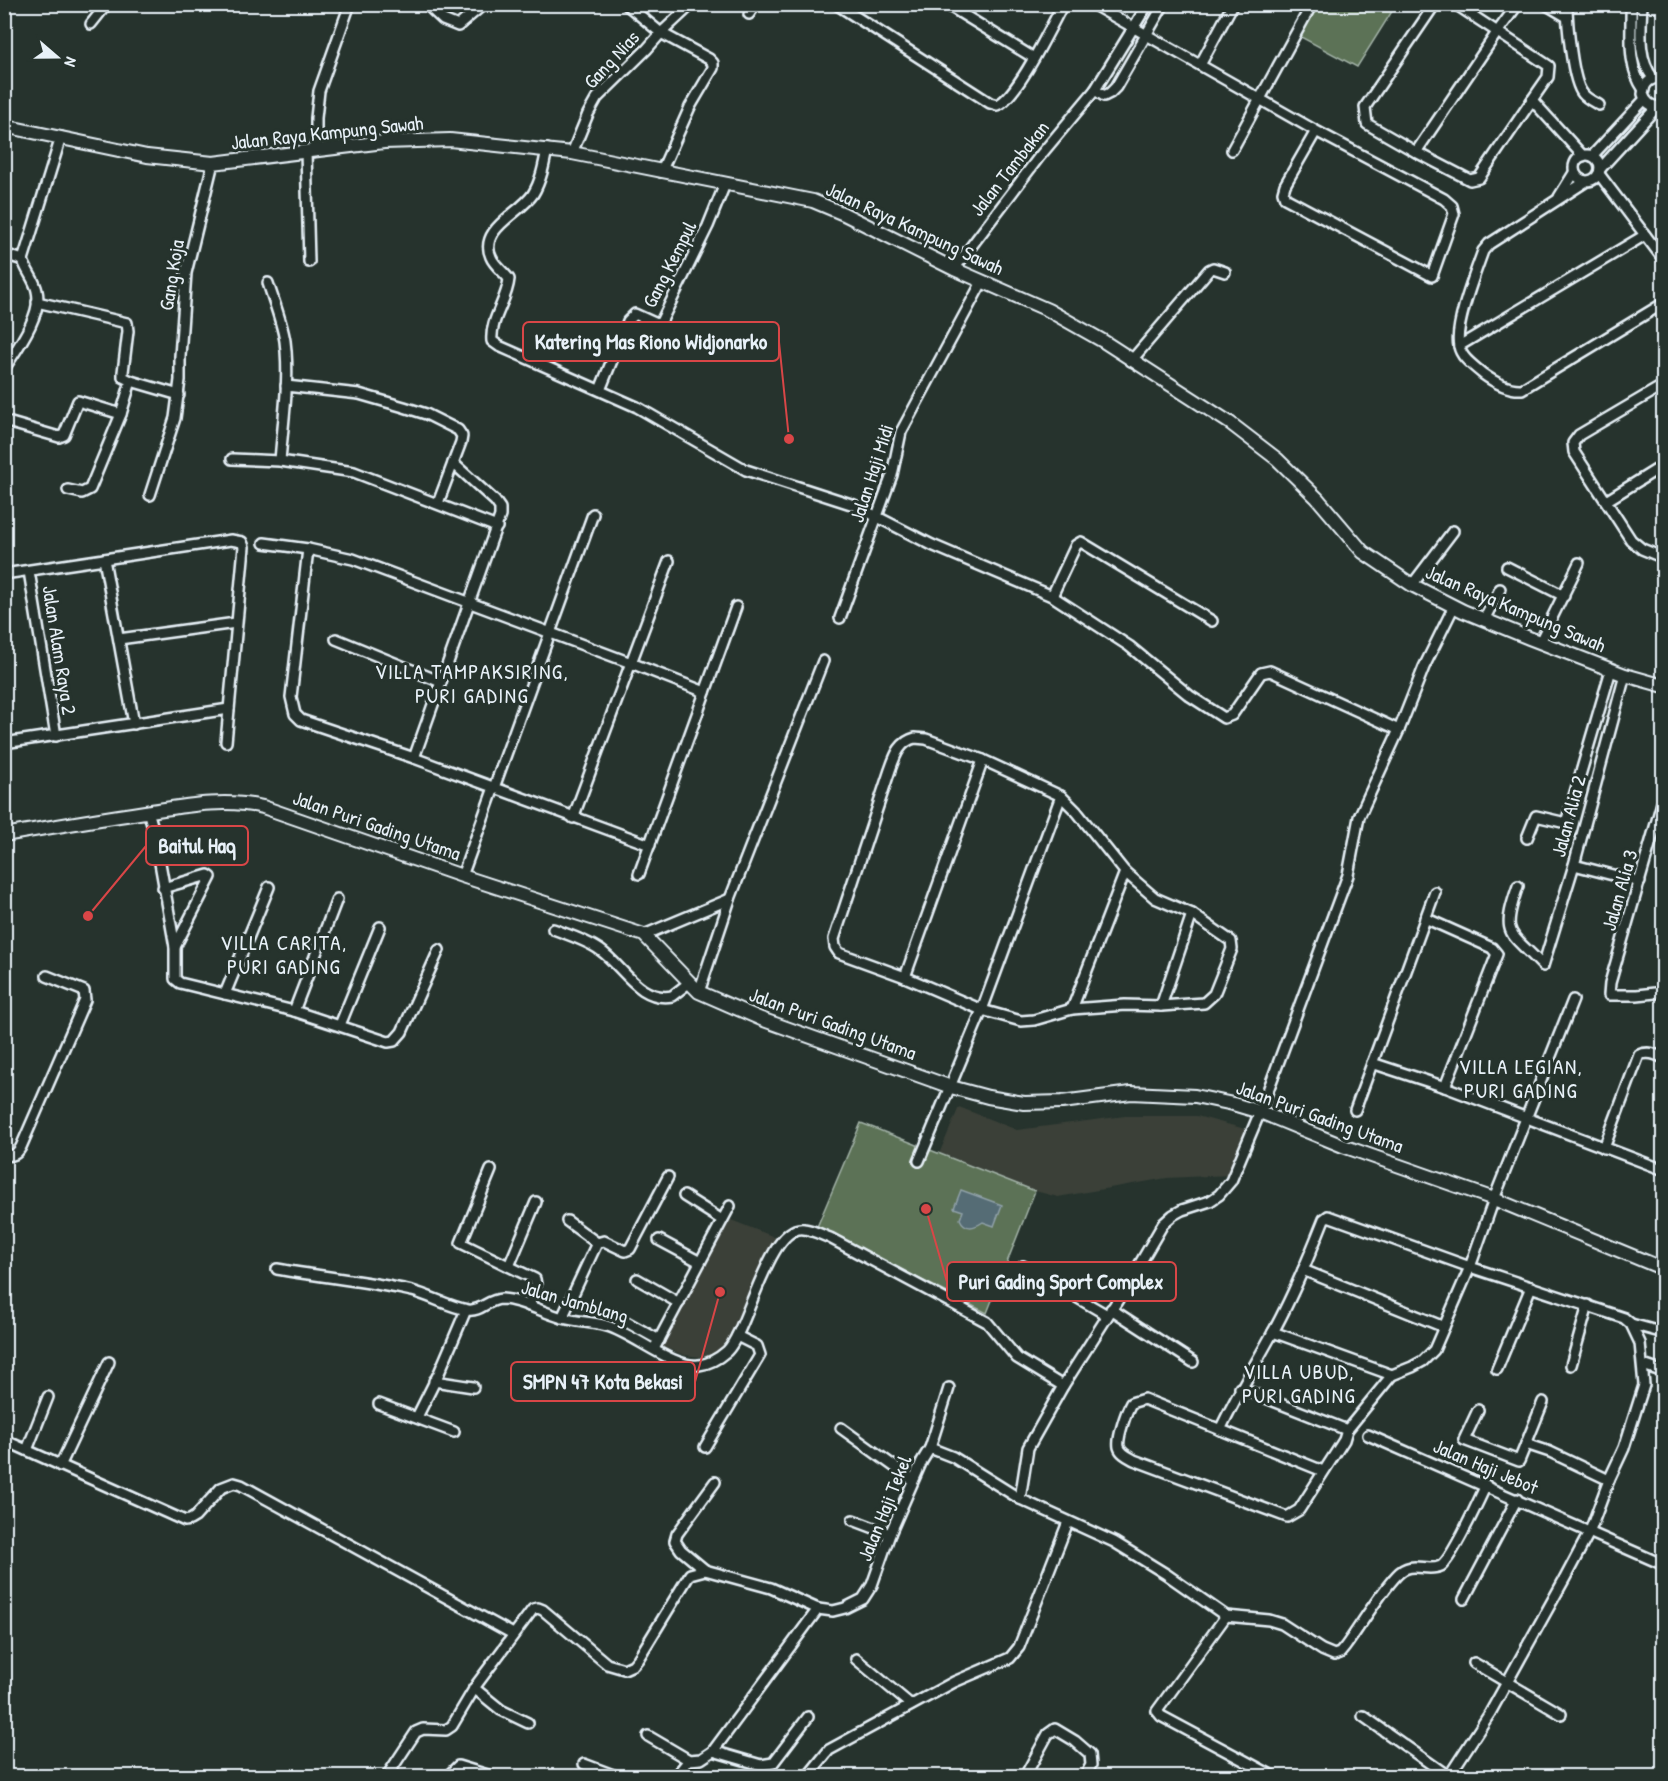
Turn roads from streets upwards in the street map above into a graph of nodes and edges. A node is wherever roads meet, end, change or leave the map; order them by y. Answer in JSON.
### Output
{"nodes":[{"id":1,"x":107,"y":4,"type":"edge"},
{"id":2,"x":350,"y":4,"type":"edge"},
{"id":3,"x":426,"y":4,"type":"edge"},
{"id":4,"x":484,"y":4,"type":"edge"},
{"id":5,"x":627,"y":4,"type":"edge"},
{"id":6,"x":692,"y":4,"type":"edge"},
{"id":7,"x":756,"y":4,"type":"edge"},
{"id":8,"x":836,"y":4,"type":"edge"},
{"id":9,"x":946,"y":4,"type":"edge"},
{"id":10,"x":1063,"y":4,"type":"edge"},
{"id":11,"x":1092,"y":4,"type":"edge"},
{"id":12,"x":1148,"y":4,"type":"edge"},
{"id":13,"x":1164,"y":4,"type":"edge"},
{"id":14,"x":1233,"y":4,"type":"edge"},
{"id":15,"x":1312,"y":4,"type":"edge"},
{"id":16,"x":1435,"y":4,"type":"edge"},
{"id":17,"x":1455,"y":4,"type":"edge"},
{"id":18,"x":1518,"y":4,"type":"edge"},
{"id":19,"x":1545,"y":4,"type":"edge"},
{"id":20,"x":1567,"y":4,"type":"edge"},
{"id":21,"x":1631,"y":4,"type":"edge"},
{"id":22,"x":1642,"y":4,"type":"edge"},
{"id":23,"x":749,"y":14,"type":"dead end"},
{"id":24,"x":1567,"y":17,"type":"junction"},
{"id":25,"x":91,"y":24,"type":"dead end"},
{"id":26,"x":1133,"y":28,"type":"junction"},
{"id":27,"x":1498,"y":31,"type":"junction"},
{"id":28,"x":661,"y":33,"type":"junction"},
{"id":29,"x":1146,"y":36,"type":"junction"},
{"id":30,"x":1034,"y":58,"type":"junction"},
{"id":31,"x":1200,"y":65,"type":"junction"},
{"id":32,"x":1653,"y":78,"type":"junction"},
{"id":33,"x":1664,"y":79,"type":"edge"},
{"id":34,"x":1095,"y":90,"type":"junction"},
{"id":35,"x":1644,"y":94,"type":"junction"},
{"id":36,"x":1258,"y":99,"type":"junction"},
{"id":37,"x":1533,"y":100,"type":"junction"},
{"id":38,"x":1599,"y":105,"type":"dead end"},
{"id":39,"x":1660,"y":107,"type":"edge"},
{"id":40,"x":4,"y":126,"type":"edge"},
{"id":41,"x":1316,"y":131,"type":"junction"},
{"id":42,"x":61,"y":137,"type":"junction"},
{"id":43,"x":547,"y":149,"type":"junction"},
{"id":44,"x":1232,"y":150,"type":"dead end"},
{"id":45,"x":311,"y":151,"type":"junction"},
{"id":46,"x":1416,"y":152,"type":"junction"},
{"id":47,"x":572,"y":153,"type":"junction"},
{"id":48,"x":1588,"y":156,"type":"junction"},
{"id":49,"x":213,"y":163,"type":"junction"},
{"id":50,"x":1600,"y":171,"type":"junction"},
{"id":51,"x":661,"y":172,"type":"junction"},
{"id":52,"x":1574,"y":172,"type":"junction"},
{"id":53,"x":1585,"y":182,"type":"junction"},
{"id":54,"x":724,"y":184,"type":"junction"},
{"id":55,"x":1558,"y":199,"type":"junction"},
{"id":56,"x":1645,"y":235,"type":"junction"},
{"id":57,"x":4,"y":254,"type":"edge"},
{"id":58,"x":23,"y":260,"type":"junction"},
{"id":59,"x":1664,"y":260,"type":"edge"},
{"id":60,"x":309,"y":262,"type":"dead end"},
{"id":61,"x":954,"y":269,"type":"junction"},
{"id":62,"x":1225,"y":272,"type":"dead end"},
{"id":63,"x":982,"y":282,"type":"junction"},
{"id":64,"x":268,"y":283,"type":"dead end"},
{"id":65,"x":37,"y":302,"type":"junction"},
{"id":66,"x":1664,"y":303,"type":"edge"},
{"id":67,"x":1459,"y":346,"type":"junction"},
{"id":68,"x":1131,"y":361,"type":"junction"},
{"id":69,"x":4,"y":369,"type":"edge"},
{"id":70,"x":131,"y":381,"type":"junction"},
{"id":71,"x":1664,"y":385,"type":"edge"},
{"id":72,"x":286,"y":386,"type":"junction"},
{"id":73,"x":600,"y":390,"type":"junction"},
{"id":74,"x":179,"y":395,"type":"junction"},
{"id":75,"x":121,"y":414,"type":"junction"},
{"id":76,"x":4,"y":421,"type":"edge"},
{"id":77,"x":232,"y":459,"type":"dead end"},
{"id":78,"x":280,"y":460,"type":"junction"},
{"id":79,"x":453,"y":463,"type":"junction"},
{"id":80,"x":1664,"y":465,"type":"edge"},
{"id":81,"x":68,"y":490,"type":"dead end"},
{"id":82,"x":150,"y":495,"type":"dead end"},
{"id":83,"x":1606,"y":501,"type":"junction"},
{"id":84,"x":438,"y":503,"type":"junction"},
{"id":85,"x":593,"y":514,"type":"dead end"},
{"id":86,"x":877,"y":515,"type":"junction"},
{"id":87,"x":497,"y":527,"type":"junction"},
{"id":88,"x":1453,"y":531,"type":"dead end"},
{"id":89,"x":264,"y":543,"type":"dead end"},
{"id":90,"x":308,"y":549,"type":"junction"},
{"id":91,"x":1664,"y":558,"type":"edge"},
{"id":92,"x":104,"y":559,"type":"junction"},
{"id":93,"x":669,"y":561,"type":"dead end"},
{"id":94,"x":1579,"y":563,"type":"dead end"},
{"id":95,"x":1507,"y":567,"type":"dead end"},
{"id":96,"x":29,"y":571,"type":"junction"},
{"id":97,"x":4,"y":574,"type":"edge"},
{"id":98,"x":1412,"y":585,"type":"junction"},
{"id":99,"x":1500,"y":589,"type":"dead end"},
{"id":100,"x":1052,"y":596,"type":"junction"},
{"id":101,"x":1564,"y":596,"type":"junction"},
{"id":102,"x":470,"y":604,"type":"junction"},
{"id":103,"x":1454,"y":606,"type":"junction"},
{"id":104,"x":736,"y":607,"type":"dead end"},
{"id":105,"x":840,"y":618,"type":"dead end"},
{"id":106,"x":1484,"y":620,"type":"junction"},
{"id":107,"x":1212,"y":621,"type":"dead end"},
{"id":108,"x":236,"y":623,"type":"junction"},
{"id":109,"x":550,"y":633,"type":"junction"},
{"id":110,"x":119,"y":639,"type":"junction"},
{"id":111,"x":336,"y":639,"type":"dead end"},
{"id":112,"x":1540,"y":642,"type":"junction"},
{"id":113,"x":823,"y":661,"type":"dead end"},
{"id":114,"x":631,"y":663,"type":"junction"},
{"id":115,"x":1611,"y":670,"type":"junction"},
{"id":116,"x":1625,"y":675,"type":"junction"},
{"id":117,"x":441,"y":682,"type":"junction"},
{"id":118,"x":1664,"y":687,"type":"edge"},
{"id":119,"x":705,"y":692,"type":"junction"},
{"id":120,"x":229,"y":709,"type":"junction"},
{"id":121,"x":134,"y":724,"type":"junction"},
{"id":122,"x":1399,"y":730,"type":"junction"},
{"id":123,"x":56,"y":736,"type":"junction"},
{"id":124,"x":226,"y":742,"type":"dead end"},
{"id":125,"x":4,"y":743,"type":"edge"},
{"id":126,"x":414,"y":758,"type":"junction"},
{"id":127,"x":983,"y":760,"type":"junction"},
{"id":128,"x":494,"y":787,"type":"junction"},
{"id":129,"x":1061,"y":796,"type":"junction"},
{"id":130,"x":1664,"y":796,"type":"edge"},
{"id":131,"x":152,"y":811,"type":"junction"},
{"id":132,"x":573,"y":818,"type":"junction"},
{"id":133,"x":4,"y":835,"type":"edge"},
{"id":134,"x":1527,"y":838,"type":"dead end"},
{"id":135,"x":650,"y":845,"type":"junction"},
{"id":136,"x":1574,"y":865,"type":"junction"},
{"id":137,"x":1125,"y":872,"type":"junction"},
{"id":138,"x":639,"y":874,"type":"dead end"},
{"id":139,"x":462,"y":876,"type":"junction"},
{"id":140,"x":1640,"y":882,"type":"junction"},
{"id":141,"x":269,"y":886,"type":"dead end"},
{"id":142,"x":1518,"y":886,"type":"dead end"},
{"id":143,"x":163,"y":888,"type":"junction"},
{"id":144,"x":1435,"y":892,"type":"dead end"},
{"id":145,"x":337,"y":899,"type":"dead end"},
{"id":146,"x":730,"y":899,"type":"junction"},
{"id":147,"x":1192,"y":914,"type":"junction"},
{"id":148,"x":1425,"y":918,"type":"junction"},
{"id":149,"x":380,"y":927,"type":"dead end"},
{"id":150,"x":553,"y":929,"type":"dead end"},
{"id":151,"x":644,"y":935,"type":"junction"},
{"id":152,"x":174,"y":947,"type":"junction"},
{"id":153,"x":439,"y":950,"type":"dead end"},
{"id":154,"x":47,"y":976,"type":"dead end"},
{"id":155,"x":905,"y":977,"type":"junction"},
{"id":156,"x":695,"y":987,"type":"junction"},
{"id":157,"x":1664,"y":992,"type":"edge"},
{"id":158,"x":225,"y":994,"type":"junction"},
{"id":159,"x":1573,"y":1000,"type":"dead end"},
{"id":160,"x":1161,"y":1006,"type":"junction"},
{"id":161,"x":1072,"y":1009,"type":"junction"},
{"id":162,"x":982,"y":1010,"type":"junction"},
{"id":163,"x":294,"y":1011,"type":"junction"},
{"id":164,"x":340,"y":1025,"type":"junction"},
{"id":165,"x":1664,"y":1058,"type":"edge"},
{"id":166,"x":1372,"y":1063,"type":"junction"},
{"id":167,"x":951,"y":1087,"type":"junction"},
{"id":168,"x":1445,"y":1087,"type":"junction"},
{"id":169,"x":1355,"y":1110,"type":"dead end"},
{"id":170,"x":1260,"y":1112,"type":"junction"},
{"id":171,"x":1526,"y":1118,"type":"junction"},
{"id":172,"x":1604,"y":1148,"type":"junction"},
{"id":173,"x":4,"y":1155,"type":"edge"},
{"id":174,"x":920,"y":1161,"type":"dead end"},
{"id":175,"x":491,"y":1170,"type":"dead end"},
{"id":176,"x":1664,"y":1170,"type":"edge"},
{"id":177,"x":668,"y":1177,"type":"dead end"},
{"id":178,"x":684,"y":1196,"type":"dead end"},
{"id":179,"x":1494,"y":1199,"type":"junction"},
{"id":180,"x":536,"y":1202,"type":"dead end"},
{"id":181,"x":730,"y":1206,"type":"dead end"},
{"id":182,"x":722,"y":1220,"type":"junction"},
{"id":183,"x":567,"y":1221,"type":"dead end"},
{"id":184,"x":659,"y":1240,"type":"dead end"},
{"id":185,"x":597,"y":1243,"type":"junction"},
{"id":186,"x":700,"y":1262,"type":"junction"},
{"id":187,"x":508,"y":1266,"type":"junction"},
{"id":188,"x":1023,"y":1266,"type":"dead end"},
{"id":189,"x":1471,"y":1266,"type":"junction"},
{"id":190,"x":277,"y":1269,"type":"dead end"},
{"id":191,"x":1664,"y":1269,"type":"edge"},
{"id":192,"x":1303,"y":1270,"type":"junction"},
{"id":193,"x":638,"y":1279,"type":"dead end"},
{"id":194,"x":1531,"y":1287,"type":"junction"},
{"id":195,"x":679,"y":1303,"type":"junction"},
{"id":196,"x":1588,"y":1305,"type":"junction"},
{"id":197,"x":529,"y":1306,"type":"junction"},
{"id":198,"x":466,"y":1310,"type":"junction"},
{"id":199,"x":1109,"y":1312,"type":"junction"},
{"id":200,"x":614,"y":1315,"type":"dead end"},
{"id":201,"x":562,"y":1318,"type":"junction"},
{"id":202,"x":1631,"y":1324,"type":"junction"},
{"id":203,"x":1444,"y":1327,"type":"junction"},
{"id":204,"x":1273,"y":1332,"type":"junction"},
{"id":205,"x":1664,"y":1333,"type":"edge"},
{"id":206,"x":737,"y":1336,"type":"junction"},
{"id":207,"x":657,"y":1345,"type":"junction"},
{"id":208,"x":109,"y":1362,"type":"dead end"},
{"id":209,"x":1193,"y":1362,"type":"dead end"},
{"id":210,"x":1571,"y":1365,"type":"dead end"},
{"id":211,"x":1643,"y":1365,"type":"junction"},
{"id":212,"x":1497,"y":1369,"type":"dead end"},
{"id":213,"x":1664,"y":1372,"type":"edge"},
{"id":214,"x":1392,"y":1375,"type":"junction"},
{"id":215,"x":434,"y":1382,"type":"junction"},
{"id":216,"x":1063,"y":1386,"type":"junction"},
{"id":217,"x":473,"y":1387,"type":"dead end"},
{"id":218,"x":949,"y":1388,"type":"dead end"},
{"id":219,"x":1240,"y":1388,"type":"junction"},
{"id":220,"x":48,"y":1397,"type":"dead end"},
{"id":221,"x":1543,"y":1402,"type":"dead end"},
{"id":222,"x":379,"y":1404,"type":"dead end"},
{"id":223,"x":1478,"y":1410,"type":"dead end"},
{"id":224,"x":417,"y":1417,"type":"junction"},
{"id":225,"x":841,"y":1428,"type":"dead end"},
{"id":226,"x":1220,"y":1430,"type":"junction"},
{"id":227,"x":1347,"y":1430,"type":"junction"},
{"id":228,"x":454,"y":1432,"type":"dead end"},
{"id":229,"x":1368,"y":1435,"type":"dead end"},
{"id":230,"x":4,"y":1440,"type":"edge"},
{"id":231,"x":1526,"y":1444,"type":"junction"},
{"id":232,"x":705,"y":1447,"type":"dead end"},
{"id":233,"x":930,"y":1448,"type":"junction"},
{"id":234,"x":27,"y":1450,"type":"junction"},
{"id":235,"x":60,"y":1466,"type":"junction"},
{"id":236,"x":1323,"y":1471,"type":"junction"},
{"id":237,"x":913,"y":1480,"type":"junction"},
{"id":238,"x":1609,"y":1480,"type":"junction"},
{"id":239,"x":715,"y":1482,"type":"dead end"},
{"id":240,"x":1486,"y":1485,"type":"junction"},
{"id":241,"x":1020,"y":1499,"type":"junction"},
{"id":242,"x":1517,"y":1499,"type":"junction"},
{"id":243,"x":853,"y":1520,"type":"dead end"},
{"id":244,"x":1068,"y":1522,"type":"junction"},
{"id":245,"x":1590,"y":1531,"type":"junction"},
{"id":246,"x":890,"y":1534,"type":"junction"},
{"id":247,"x":1664,"y":1565,"type":"edge"},
{"id":248,"x":705,"y":1570,"type":"junction"},
{"id":249,"x":1464,"y":1599,"type":"dead end"},
{"id":250,"x":818,"y":1609,"type":"junction"},
{"id":251,"x":1226,"y":1616,"type":"junction"},
{"id":252,"x":513,"y":1634,"type":"junction"},
{"id":253,"x":856,"y":1659,"type":"dead end"},
{"id":254,"x":1474,"y":1663,"type":"dead end"},
{"id":255,"x":1508,"y":1681,"type":"junction"},
{"id":256,"x":474,"y":1688,"type":"junction"},
{"id":257,"x":911,"y":1704,"type":"junction"},
{"id":258,"x":1561,"y":1714,"type":"dead end"},
{"id":259,"x":1363,"y":1716,"type":"dead end"},
{"id":260,"x":808,"y":1717,"type":"dead end"},
{"id":261,"x":528,"y":1723,"type":"dead end"},
{"id":262,"x":648,"y":1736,"type":"dead end"},
{"id":263,"x":713,"y":1751,"type":"junction"},
{"id":264,"x":689,"y":1760,"type":"junction"},
{"id":265,"x":584,"y":1764,"type":"dead end"},
{"id":266,"x":387,"y":1776,"type":"edge"},
{"id":267,"x":448,"y":1776,"type":"edge"},
{"id":268,"x":491,"y":1776,"type":"edge"},
{"id":269,"x":616,"y":1776,"type":"edge"},
{"id":270,"x":676,"y":1776,"type":"edge"},
{"id":271,"x":808,"y":1776,"type":"edge"},
{"id":272,"x":1025,"y":1776,"type":"edge"},
{"id":273,"x":1085,"y":1776,"type":"edge"},
{"id":274,"x":1273,"y":1776,"type":"edge"},
{"id":275,"x":1448,"y":1776,"type":"edge"}],
"edges":[{"from":1,"to":25,"type":"street"},
{"from":2,"to":45,"type":"street"},
{"from":3,"to":4,"type":"street"},
{"from":5,"to":28,"type":"street","name":"Gang Nias"},
{"from":6,"to":28,"type":"street"},
{"from":7,"to":23,"type":"street"},
{"from":8,"to":30,"type":"street"},
{"from":9,"to":30,"type":"street"},
{"from":10,"to":30,"type":"street"},
{"from":11,"to":26,"type":"street"},
{"from":12,"to":26,"type":"street","name":"Jalan Tambakan"},
{"from":13,"to":29,"type":"street"},
{"from":14,"to":31,"type":"street"},
{"from":15,"to":36,"type":"street"},
{"from":16,"to":46,"type":"street"},
{"from":17,"to":27,"type":"street"},
{"from":18,"to":27,"type":"street"},
{"from":19,"to":24,"type":"street"},
{"from":20,"to":24,"type":"street"},
{"from":21,"to":35,"type":"street"},
{"from":22,"to":32,"type":"street"},
{"from":24,"to":38,"type":"street"},
{"from":26,"to":29,"type":"street"},
{"from":26,"to":34,"type":"street","name":"Jalan Tambakan"},
{"from":27,"to":37,"type":"street"},
{"from":27,"to":46,"type":"street"},
{"from":28,"to":47,"type":"street","name":"Gang Nias"},
{"from":28,"to":51,"type":"street"},
{"from":29,"to":31,"type":"street"},
{"from":29,"to":34,"type":"street"},
{"from":31,"to":36,"type":"street"},
{"from":32,"to":33,"type":"street"},
{"from":32,"to":35,"type":"street"},
{"from":34,"to":61,"type":"street","name":"Jalan Tambakan"},
{"from":35,"to":39,"type":"street"},
{"from":35,"to":48,"type":"street"},
{"from":36,"to":41,"type":"street"},
{"from":36,"to":44,"type":"street"},
{"from":37,"to":46,"type":"street"},
{"from":37,"to":48,"type":"street"},
{"from":39,"to":50,"type":"street"},
{"from":40,"to":42,"type":"street","name":"Jalan Raya Kampung Sawah"},
{"from":41,"to":41,"type":"street"},
{"from":42,"to":49,"type":"street","name":"Jalan Raya Kampung Sawah"},
{"from":42,"to":58,"type":"street"},
{"from":43,"to":45,"type":"street","name":"Jalan Raya Kampung Sawah"},
{"from":43,"to":47,"type":"street","name":"Jalan Raya Kampung Sawah"},
{"from":43,"to":73,"type":"street"},
{"from":45,"to":49,"type":"street","name":"Jalan Raya Kampung Sawah"},
{"from":45,"to":60,"type":"street"},
{"from":47,"to":51,"type":"street","name":"Jalan Raya Kampung Sawah"},
{"from":48,"to":50,"type":"street"},
{"from":48,"to":52,"type":"street"},
{"from":49,"to":74,"type":"street","name":"Gang Koja"},
{"from":50,"to":53,"type":"street"},
{"from":50,"to":56,"type":"street"},
{"from":51,"to":54,"type":"street","name":"Jalan Raya Kampung Sawah"},
{"from":52,"to":53,"type":"street"},
{"from":52,"to":55,"type":"street"},
{"from":53,"to":55,"type":"street"},
{"from":54,"to":61,"type":"street","name":"Jalan Raya Kampung Sawah"},
{"from":54,"to":73,"type":"street","name":"Gang Kempul"},
{"from":55,"to":67,"type":"street"},
{"from":56,"to":59,"type":"street"},
{"from":56,"to":67,"type":"street"},
{"from":57,"to":58,"type":"street"},
{"from":58,"to":65,"type":"street"},
{"from":61,"to":63,"type":"street","name":"Jalan Raya Kampung Sawah"},
{"from":62,"to":68,"type":"street"},
{"from":63,"to":68,"type":"street","name":"Jalan Raya Kampung Sawah"},
{"from":63,"to":86,"type":"street","name":"Jalan Haji Midi"},
{"from":64,"to":72,"type":"street"},
{"from":65,"to":69,"type":"street"},
{"from":65,"to":70,"type":"street"},
{"from":66,"to":67,"type":"street"},
{"from":68,"to":98,"type":"street","name":"Jalan Raya Kampung Sawah"},
{"from":70,"to":74,"type":"street"},
{"from":70,"to":75,"type":"street"},
{"from":71,"to":83,"type":"street"},
{"from":72,"to":78,"type":"street"},
{"from":72,"to":79,"type":"street"},
{"from":73,"to":86,"type":"street"},
{"from":74,"to":82,"type":"street","name":"Gang Koja"},
{"from":75,"to":76,"type":"street"},
{"from":75,"to":81,"type":"street"},
{"from":77,"to":78,"type":"street"},
{"from":78,"to":84,"type":"street"},
{"from":79,"to":84,"type":"street"},
{"from":79,"to":87,"type":"street"},
{"from":80,"to":83,"type":"street"},
{"from":83,"to":91,"type":"street"},
{"from":84,"to":87,"type":"street"},
{"from":85,"to":109,"type":"street"},
{"from":86,"to":100,"type":"street"},
{"from":86,"to":105,"type":"street","name":"Jalan Haji Midi"},
{"from":87,"to":102,"type":"street"},
{"from":88,"to":98,"type":"street"},
{"from":89,"to":90,"type":"street"},
{"from":90,"to":102,"type":"street"},
{"from":90,"to":126,"type":"street"},
{"from":92,"to":96,"type":"street","name":"Jalan Alam Raya 2"},
{"from":92,"to":108,"type":"street","name":"Jalan Alam Raya 2"},
{"from":92,"to":110,"type":"street"},
{"from":93,"to":114,"type":"street"},
{"from":94,"to":101,"type":"street"},
{"from":95,"to":101,"type":"street"},
{"from":96,"to":97,"type":"street","name":"Jalan Alam Raya 2"},
{"from":96,"to":123,"type":"street","name":"Jalan Alam Raya 2"},
{"from":98,"to":103,"type":"street","name":"Jalan Raya Kampung Sawah"},
{"from":99,"to":106,"type":"street"},
{"from":100,"to":107,"type":"street"},
{"from":100,"to":122,"type":"street"},
{"from":101,"to":112,"type":"street"},
{"from":102,"to":109,"type":"street"},
{"from":102,"to":117,"type":"street"},
{"from":103,"to":106,"type":"street","name":"Jalan Raya Kampung Sawah"},
{"from":103,"to":122,"type":"street"},
{"from":104,"to":119,"type":"street"},
{"from":106,"to":112,"type":"street","name":"Jalan Raya Kampung Sawah"},
{"from":108,"to":110,"type":"street"},
{"from":108,"to":120,"type":"street","name":"Jalan Alam Raya 2"},
{"from":109,"to":114,"type":"street"},
{"from":109,"to":128,"type":"street"},
{"from":110,"to":121,"type":"street"},
{"from":111,"to":117,"type":"street"},
{"from":112,"to":115,"type":"street","name":"Jalan Raya Kampung Sawah"},
{"from":113,"to":146,"type":"street"},
{"from":114,"to":119,"type":"street"},
{"from":114,"to":132,"type":"street"},
{"from":115,"to":116,"type":"street","name":"Jalan Raya Kampung Sawah"},
{"from":115,"to":134,"type":"street"},
{"from":116,"to":118,"type":"street","name":"Jalan Raya Kampung Sawah"},
{"from":116,"to":136,"type":"street","name":"Jalan Alia 2"},
{"from":117,"to":126,"type":"street"},
{"from":119,"to":135,"type":"street"},
{"from":120,"to":121,"type":"street","name":"Jalan Alam Raya 2"},
{"from":120,"to":124,"type":"street","name":"Jalan Alam Raya 2"},
{"from":121,"to":123,"type":"street","name":"Jalan Alam Raya 2"},
{"from":122,"to":170,"type":"street"},
{"from":123,"to":125,"type":"street","name":"Jalan Alam Raya 2"},
{"from":126,"to":128,"type":"street"},
{"from":127,"to":129,"type":"street"},
{"from":127,"to":155,"type":"street"},
{"from":127,"to":155,"type":"street"},
{"from":128,"to":132,"type":"street"},
{"from":128,"to":139,"type":"street"},
{"from":129,"to":137,"type":"street"},
{"from":129,"to":162,"type":"street"},
{"from":130,"to":140,"type":"street","name":"Jalan Alia 3"},
{"from":131,"to":133,"type":"street","name":"Jalan Puri Gading Utama"},
{"from":131,"to":139,"type":"street","name":"Jalan Puri Gading Utama"},
{"from":131,"to":143,"type":"street"},
{"from":132,"to":135,"type":"street"},
{"from":135,"to":138,"type":"street"},
{"from":136,"to":140,"type":"street"},
{"from":136,"to":142,"type":"street","name":"Jalan Alia 2"},
{"from":137,"to":147,"type":"street"},
{"from":137,"to":161,"type":"street"},
{"from":139,"to":151,"type":"street","name":"Jalan Puri Gading Utama"},
{"from":140,"to":157,"type":"street","name":"Jalan Alia 3"},
{"from":141,"to":158,"type":"street"},
{"from":143,"to":152,"type":"street"},
{"from":143,"to":152,"type":"street"},
{"from":144,"to":148,"type":"street"},
{"from":145,"to":163,"type":"street"},
{"from":146,"to":151,"type":"street"},
{"from":146,"to":156,"type":"street"},
{"from":147,"to":160,"type":"street"},
{"from":147,"to":160,"type":"street"},
{"from":148,"to":166,"type":"street"},
{"from":148,"to":168,"type":"street"},
{"from":149,"to":164,"type":"street"},
{"from":150,"to":156,"type":"street"},
{"from":151,"to":156,"type":"street","name":"Jalan Puri Gading Utama"},
{"from":152,"to":158,"type":"street"},
{"from":153,"to":164,"type":"street"},
{"from":154,"to":173,"type":"street"},
{"from":155,"to":162,"type":"street"},
{"from":156,"to":167,"type":"street","name":"Jalan Puri Gading Utama"},
{"from":158,"to":163,"type":"street"},
{"from":159,"to":171,"type":"street"},
{"from":160,"to":161,"type":"street"},
{"from":161,"to":162,"type":"street"},
{"from":162,"to":167,"type":"street"},
{"from":163,"to":164,"type":"street"},
{"from":165,"to":172,"type":"street"},
{"from":166,"to":168,"type":"street"},
{"from":166,"to":169,"type":"street"},
{"from":167,"to":170,"type":"street","name":"Jalan Puri Gading Utama"},
{"from":167,"to":174,"type":"street"},
{"from":168,"to":171,"type":"street"},
{"from":170,"to":179,"type":"street","name":"Jalan Puri Gading Utama"},
{"from":170,"to":199,"type":"street"},
{"from":171,"to":172,"type":"street"},
{"from":171,"to":179,"type":"street"},
{"from":172,"to":176,"type":"street"},
{"from":175,"to":187,"type":"street"},
{"from":177,"to":185,"type":"street"},
{"from":178,"to":182,"type":"street"},
{"from":179,"to":189,"type":"street"},
{"from":179,"to":191,"type":"street","name":"Jalan Puri Gading Utama"},
{"from":180,"to":187,"type":"street"},
{"from":181,"to":182,"type":"street"},
{"from":182,"to":186,"type":"street"},
{"from":183,"to":185,"type":"street"},
{"from":184,"to":186,"type":"street"},
{"from":185,"to":201,"type":"street"},
{"from":186,"to":195,"type":"street"},
{"from":187,"to":197,"type":"street"},
{"from":188,"to":199,"type":"street"},
{"from":189,"to":192,"type":"street"},
{"from":189,"to":194,"type":"street"},
{"from":189,"to":203,"type":"street"},
{"from":190,"to":198,"type":"street"},
{"from":192,"to":203,"type":"street"},
{"from":192,"to":204,"type":"street"},
{"from":193,"to":195,"type":"street"},
{"from":194,"to":196,"type":"street"},
{"from":194,"to":212,"type":"street"},
{"from":195,"to":207,"type":"street"},
{"from":196,"to":202,"type":"street"},
{"from":196,"to":210,"type":"street"},
{"from":197,"to":198,"type":"street","name":"Jalan Jamblang"},
{"from":197,"to":201,"type":"street","name":"Jalan Jamblang"},
{"from":198,"to":215,"type":"street"},
{"from":199,"to":209,"type":"street"},
{"from":199,"to":216,"type":"street"},
{"from":200,"to":207,"type":"street"},
{"from":201,"to":207,"type":"street","name":"Jalan Jamblang"},
{"from":202,"to":205,"type":"street"},
{"from":202,"to":211,"type":"street"},
{"from":203,"to":214,"type":"street"},
{"from":204,"to":214,"type":"street"},
{"from":204,"to":219,"type":"street"},
{"from":206,"to":207,"type":"street","name":"Jalan Jamblang"},
{"from":206,"to":216,"type":"street","name":"Jalan Jamblang"},
{"from":206,"to":232,"type":"street"},
{"from":208,"to":235,"type":"street"},
{"from":211,"to":213,"type":"street"},
{"from":211,"to":238,"type":"street"},
{"from":214,"to":227,"type":"street"},
{"from":215,"to":217,"type":"street"},
{"from":215,"to":224,"type":"street"},
{"from":216,"to":241,"type":"street"},
{"from":218,"to":233,"type":"street"},
{"from":219,"to":226,"type":"street"},
{"from":219,"to":227,"type":"street"},
{"from":220,"to":234,"type":"street"},
{"from":221,"to":231,"type":"street"},
{"from":222,"to":224,"type":"street"},
{"from":223,"to":231,"type":"street"},
{"from":224,"to":228,"type":"street"},
{"from":225,"to":237,"type":"street"},
{"from":226,"to":236,"type":"street"},
{"from":226,"to":236,"type":"street"},
{"from":227,"to":236,"type":"street"},
{"from":229,"to":240,"type":"street","name":"Jalan Haji Jebot"},
{"from":230,"to":234,"type":"street"},
{"from":231,"to":238,"type":"street"},
{"from":233,"to":237,"type":"street","name":"Jalan Haji Tekel"},
{"from":233,"to":241,"type":"street","name":"Jalan Haji Tekel"},
{"from":234,"to":235,"type":"street"},
{"from":235,"to":252,"type":"street"},
{"from":237,"to":246,"type":"street","name":"Jalan Haji Tekel"},
{"from":238,"to":245,"type":"street"},
{"from":239,"to":248,"type":"street"},
{"from":240,"to":242,"type":"street","name":"Jalan Haji Jebot"},
{"from":240,"to":251,"type":"street","name":"Jalan Haji Tekel"},
{"from":241,"to":244,"type":"street","name":"Jalan Haji Tekel"},
{"from":242,"to":245,"type":"street","name":"Jalan Haji Jebot"},
{"from":242,"to":249,"type":"street"},
{"from":243,"to":246,"type":"street"},
{"from":244,"to":251,"type":"street","name":"Jalan Haji Tekel"},
{"from":244,"to":257,"type":"street"},
{"from":245,"to":247,"type":"street","name":"Jalan Haji Jebot"},
{"from":245,"to":255,"type":"street"},
{"from":246,"to":250,"type":"street","name":"Jalan Haji Tekel"},
{"from":248,"to":250,"type":"street","name":"Jalan Haji Tekel"},
{"from":248,"to":252,"type":"street"},
{"from":250,"to":263,"type":"street"},
{"from":251,"to":274,"type":"street"},
{"from":252,"to":256,"type":"street"},
{"from":253,"to":257,"type":"street"},
{"from":254,"to":255,"type":"street"},
{"from":255,"to":258,"type":"street"},
{"from":255,"to":275,"type":"street"},
{"from":256,"to":261,"type":"street"},
{"from":256,"to":266,"type":"street"},
{"from":257,"to":271,"type":"street"},
{"from":259,"to":275,"type":"street"},
{"from":260,"to":263,"type":"street"},
{"from":262,"to":264,"type":"street"},
{"from":263,"to":264,"type":"street"},
{"from":264,"to":270,"type":"street"},
{"from":265,"to":269,"type":"street"},
{"from":267,"to":268,"type":"street"},
{"from":272,"to":273,"type":"street"}]}
